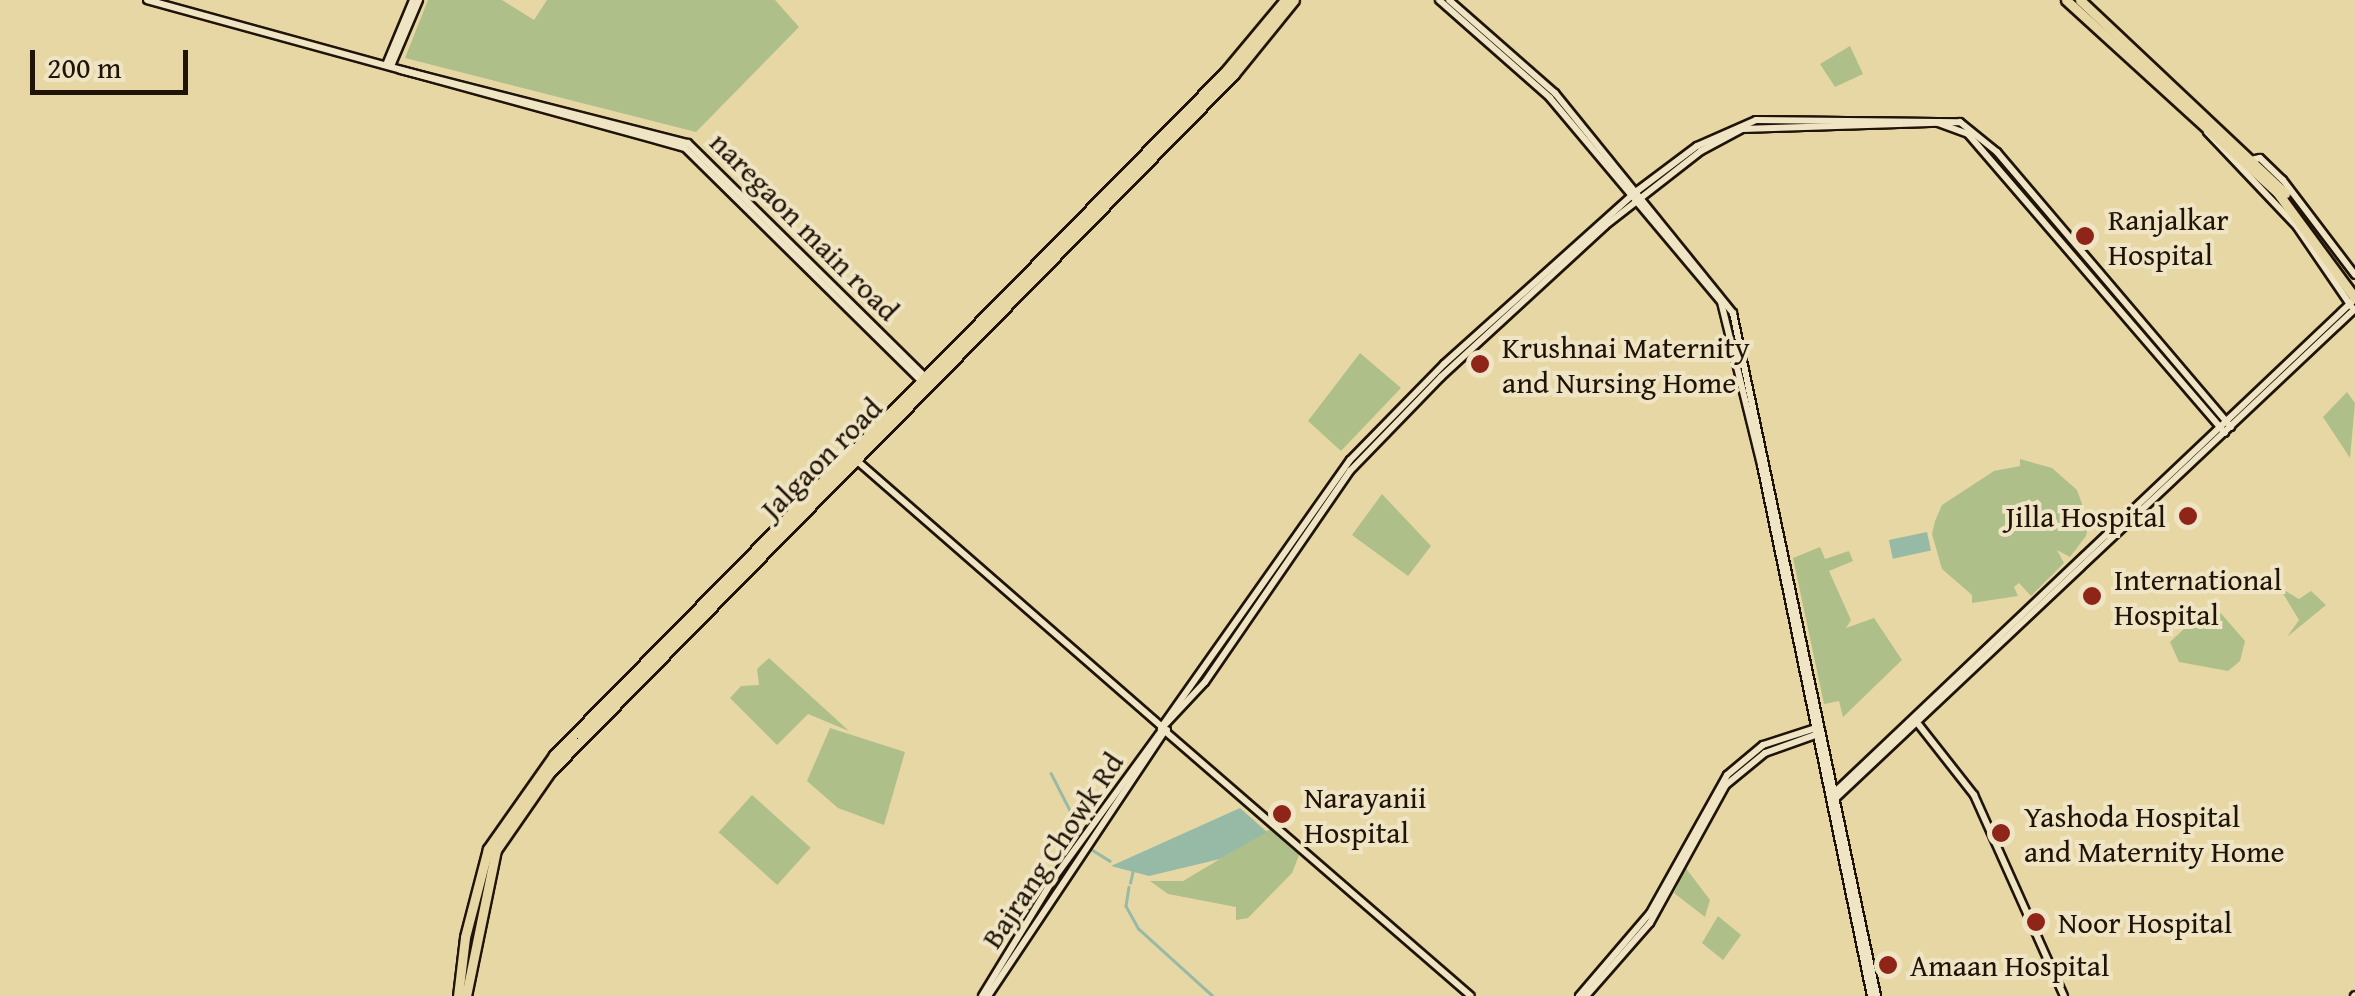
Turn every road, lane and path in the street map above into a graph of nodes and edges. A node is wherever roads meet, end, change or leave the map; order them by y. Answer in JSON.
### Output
{"nodes":[{"id":1,"x":147,"y":0,"type":"edge"},
{"id":2,"x":416,"y":0,"type":"edge"},
{"id":3,"x":1285,"y":0,"type":"edge"},
{"id":4,"x":1294,"y":0,"type":"edge"},
{"id":5,"x":1439,"y":0,"type":"edge"},
{"id":6,"x":1449,"y":0,"type":"edge"},
{"id":7,"x":2066,"y":0,"type":"edge"},
{"id":8,"x":2080,"y":0,"type":"edge"},
{"id":9,"x":388,"y":66,"type":"junction"},
{"id":10,"x":2202,"y":125,"type":"junction"},
{"id":11,"x":2254,"y":163,"type":"junction"},
{"id":12,"x":1636,"y":196,"type":"junction"},
{"id":13,"x":2355,"y":275,"type":"edge"},
{"id":14,"x":2355,"y":287,"type":"edge"},
{"id":15,"x":2354,"y":305,"type":"edge"},
{"id":16,"x":926,"y":382,"type":"junction"},
{"id":17,"x":2226,"y":428,"type":"junction"},
{"id":18,"x":854,"y":460,"type":"junction"},
{"id":19,"x":1916,"y":723,"type":"junction"},
{"id":20,"x":1164,"y":730,"type":"junction"},
{"id":21,"x":1820,"y":730,"type":"junction"},
{"id":22,"x":1833,"y":797,"type":"junction"},
{"id":23,"x":458,"y":996,"type":"edge"},
{"id":24,"x":466,"y":996,"type":"edge"},
{"id":25,"x":985,"y":996,"type":"edge"},
{"id":26,"x":1472,"y":996,"type":"edge"},
{"id":27,"x":1582,"y":996,"type":"edge"},
{"id":28,"x":1874,"y":996,"type":"edge"},
{"id":29,"x":2064,"y":996,"type":"edge"}],
"edges":[{"from":1,"to":9,"type":"street","name":"naregaon main road"},
{"from":2,"to":9,"type":"street"},
{"from":3,"to":16,"type":"highway","name":"Jalgaon road"},
{"from":4,"to":16,"type":"highway","name":"Jalgaon road"},
{"from":5,"to":12,"type":"street"},
{"from":6,"to":12,"type":"street"},
{"from":7,"to":10,"type":"highway"},
{"from":8,"to":11,"type":"highway"},
{"from":9,"to":16,"type":"street","name":"naregaon main road"},
{"from":10,"to":15,"type":"street"},
{"from":10,"to":15,"type":"highway"},
{"from":11,"to":13,"type":"street"},
{"from":11,"to":14,"type":"highway"},
{"from":12,"to":17,"type":"street","name":"Bajrang Chowk Rd"},
{"from":12,"to":20,"type":"street","name":"Bajrang Chowk Rd"},
{"from":12,"to":21,"type":"street"},
{"from":15,"to":17,"type":"street"},
{"from":16,"to":18,"type":"highway","name":"Jalgaon road"},
{"from":16,"to":23,"type":"highway","name":"Jalgaon road"},
{"from":17,"to":19,"type":"street"},
{"from":18,"to":20,"type":"street"},
{"from":18,"to":24,"type":"highway","name":"Jalgaon road"},
{"from":19,"to":22,"type":"street"},
{"from":19,"to":29,"type":"street"},
{"from":20,"to":25,"type":"street","name":"Bajrang Chowk Rd"},
{"from":20,"to":26,"type":"street"},
{"from":21,"to":22,"type":"street"},
{"from":21,"to":27,"type":"street"},
{"from":22,"to":28,"type":"street"}]}
